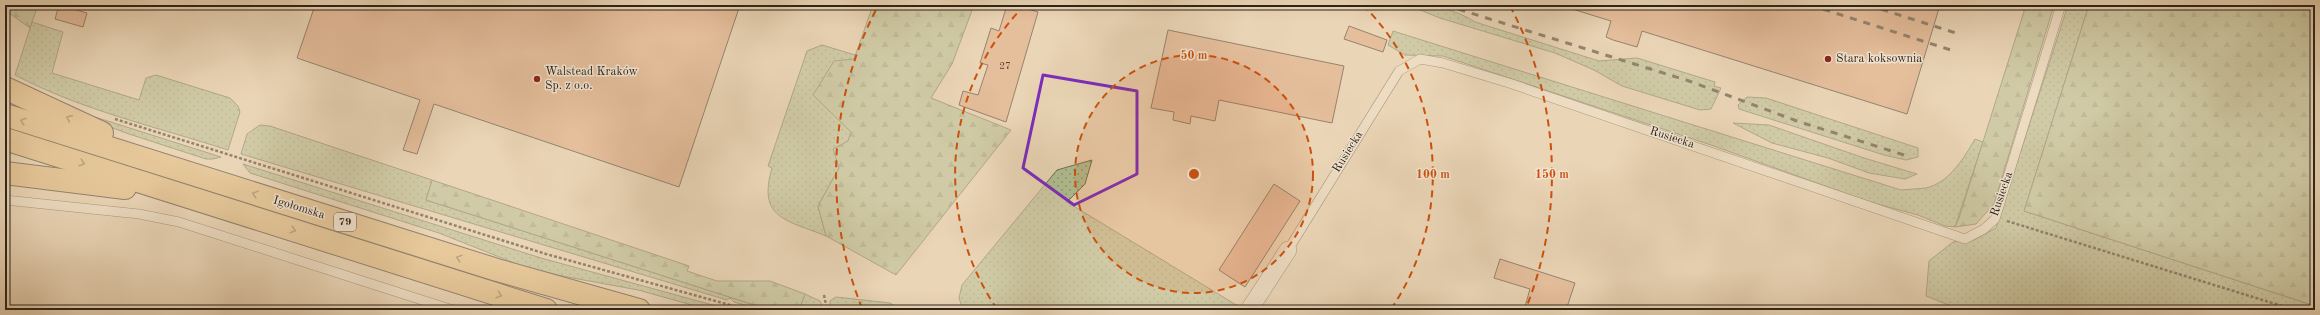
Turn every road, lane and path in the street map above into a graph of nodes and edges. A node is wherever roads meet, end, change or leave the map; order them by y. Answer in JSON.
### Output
{"nodes":[{"id":1,"x":2061,"y":5,"type":"edge"},
{"id":2,"x":5,"y":88,"type":"edge"},
{"id":3,"x":5,"y":115,"type":"edge"},
{"id":4,"x":108,"y":116,"type":"dead end"},
{"id":5,"x":5,"y":139,"type":"edge"},
{"id":6,"x":5,"y":173,"type":"edge"},
{"id":7,"x":194,"y":174,"type":"junction"},
{"id":8,"x":189,"y":197,"type":"junction"},
{"id":9,"x":5,"y":200,"type":"edge"},
{"id":10,"x":1995,"y":220,"type":"junction"},
{"id":11,"x":1288,"y":250,"type":"joint"},
{"id":12,"x":824,"y":295,"type":"dead end"},
{"id":13,"x":453,"y":310,"type":"edge"},
{"id":14,"x":546,"y":310,"type":"edge"},
{"id":15,"x":639,"y":310,"type":"edge"},
{"id":16,"x":748,"y":310,"type":"edge"},
{"id":17,"x":827,"y":310,"type":"edge"},
{"id":18,"x":1249,"y":310,"type":"edge"},
{"id":19,"x":2295,"y":310,"type":"edge"}],
"edges":[{"from":1,"to":10,"type":"lane","name":"Rusiecka"},
{"from":7,"to":2,"type":"main road","one_way":true},
{"from":7,"to":3,"type":"main road","name":"Igołomska","number":"79","one_way":true},
{"from":4,"to":16,"type":"path"},
{"from":5,"to":8,"type":"main road","name":"Igołomska","number":"79","one_way":true},
{"from":6,"to":8,"type":"main road"},
{"from":15,"to":7,"type":"main road","name":"Igołomska","number":"79","one_way":true},
{"from":8,"to":14,"type":"main road","name":"Igołomska","number":"79","one_way":true},
{"from":9,"to":13,"type":"lane"},
{"from":10,"to":11,"type":"lane","name":"Rusiecka"},
{"from":10,"to":19,"type":"path"},
{"from":11,"to":18,"type":"street","name":"Rusiecka"},
{"from":12,"to":17,"type":"path"}]}
